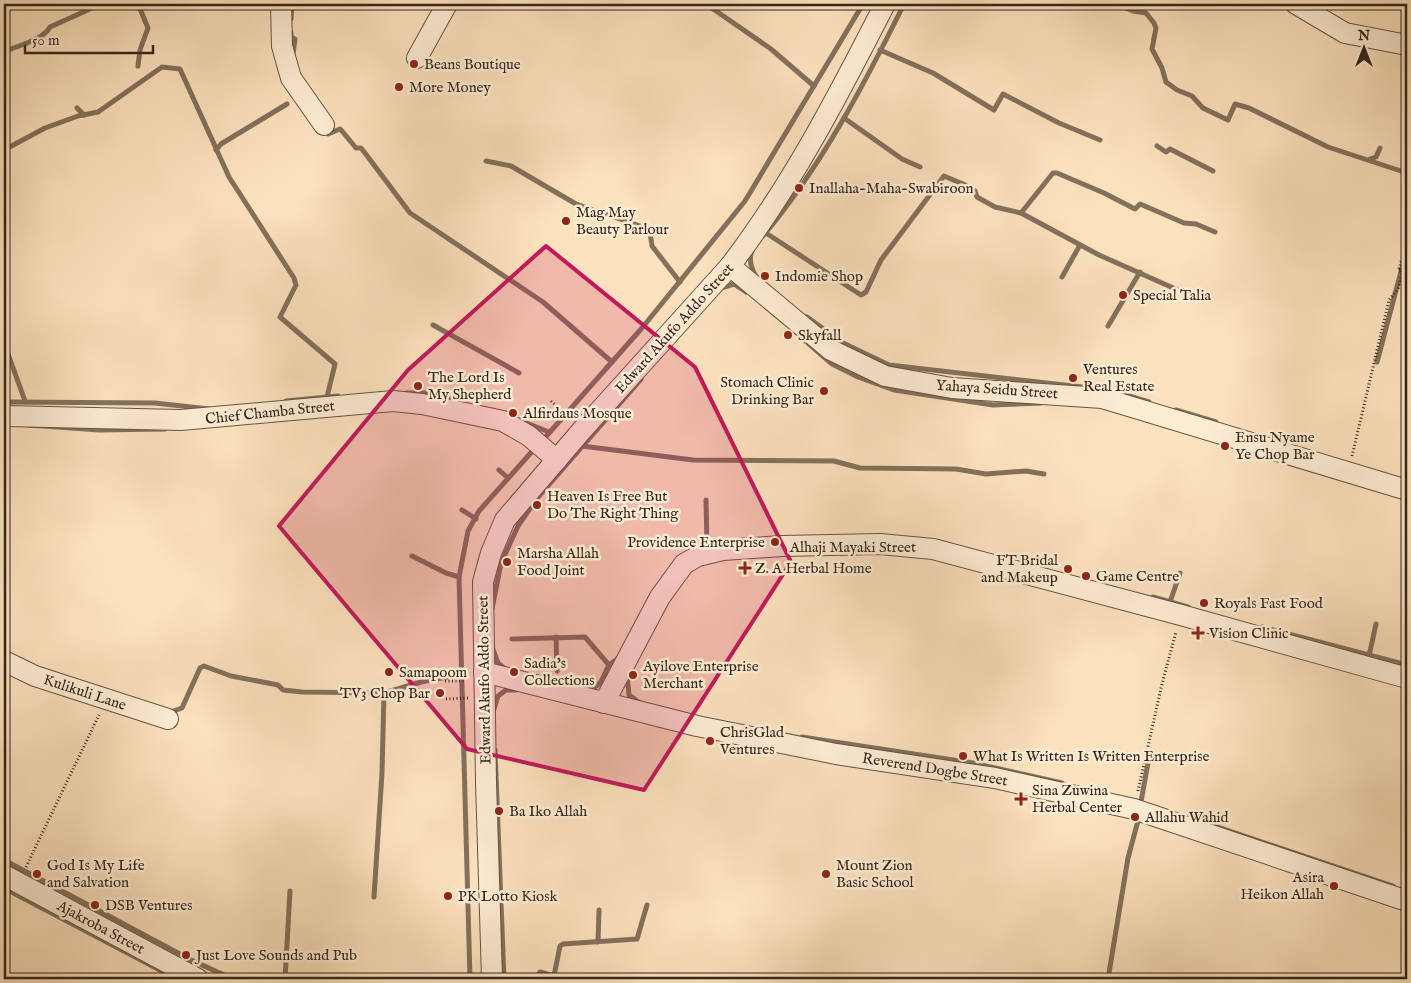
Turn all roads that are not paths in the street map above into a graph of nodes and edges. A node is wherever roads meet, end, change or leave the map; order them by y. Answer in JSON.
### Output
{"nodes":[{"id":1,"x":281,"y":4,"type":"edge"},
{"id":2,"x":447,"y":4,"type":"edge"},
{"id":3,"x":885,"y":4,"type":"edge"},
{"id":4,"x":1296,"y":4,"type":"edge"},
{"id":5,"x":1407,"y":45,"type":"edge"},
{"id":6,"x":417,"y":58,"type":"dead end"},
{"id":7,"x":324,"y":125,"type":"dead end"},
{"id":8,"x":730,"y":266,"type":"junction"},
{"id":9,"x":4,"y":416,"type":"edge"},
{"id":10,"x":551,"y":454,"type":"junction"},
{"id":11,"x":1407,"y":490,"type":"edge"},
{"id":12,"x":4,"y":661,"type":"edge"},
{"id":13,"x":477,"y":676,"type":"junction"},
{"id":14,"x":1407,"y":678,"type":"edge"},
{"id":15,"x":604,"y":703,"type":"junction"},
{"id":16,"x":168,"y":719,"type":"dead end"},
{"id":17,"x":11,"y":879,"type":"edge"},
{"id":18,"x":1407,"y":901,"type":"edge"},
{"id":19,"x":198,"y":979,"type":"edge"},
{"id":20,"x":492,"y":979,"type":"edge"}],
"edges":[{"from":1,"to":7,"type":"street"},
{"from":2,"to":6,"type":"street"},
{"from":3,"to":8,"type":"street","name":"Edward Akufo Addo Street"},
{"from":4,"to":5,"type":"street"},
{"from":8,"to":10,"type":"street","name":"Edward Akufo Addo Street"},
{"from":8,"to":11,"type":"street","name":"Yahaya Seidu Street"},
{"from":9,"to":10,"type":"street","name":"Chief Chamba Street"},
{"from":10,"to":13,"type":"street","name":"Edward Akufo Addo Street"},
{"from":12,"to":16,"type":"street","name":"Kulikuli Lane"},
{"from":13,"to":15,"type":"street","name":"Reverend Dogbe Street"},
{"from":13,"to":20,"type":"street","name":"Edward Akufo Addo Street"},
{"from":14,"to":15,"type":"street","name":"Alhaji Mayaki Street"},
{"from":15,"to":18,"type":"street","name":"Reverend Dogbe Street"},
{"from":17,"to":19,"type":"street","name":"Ajakroba Street"}]}
